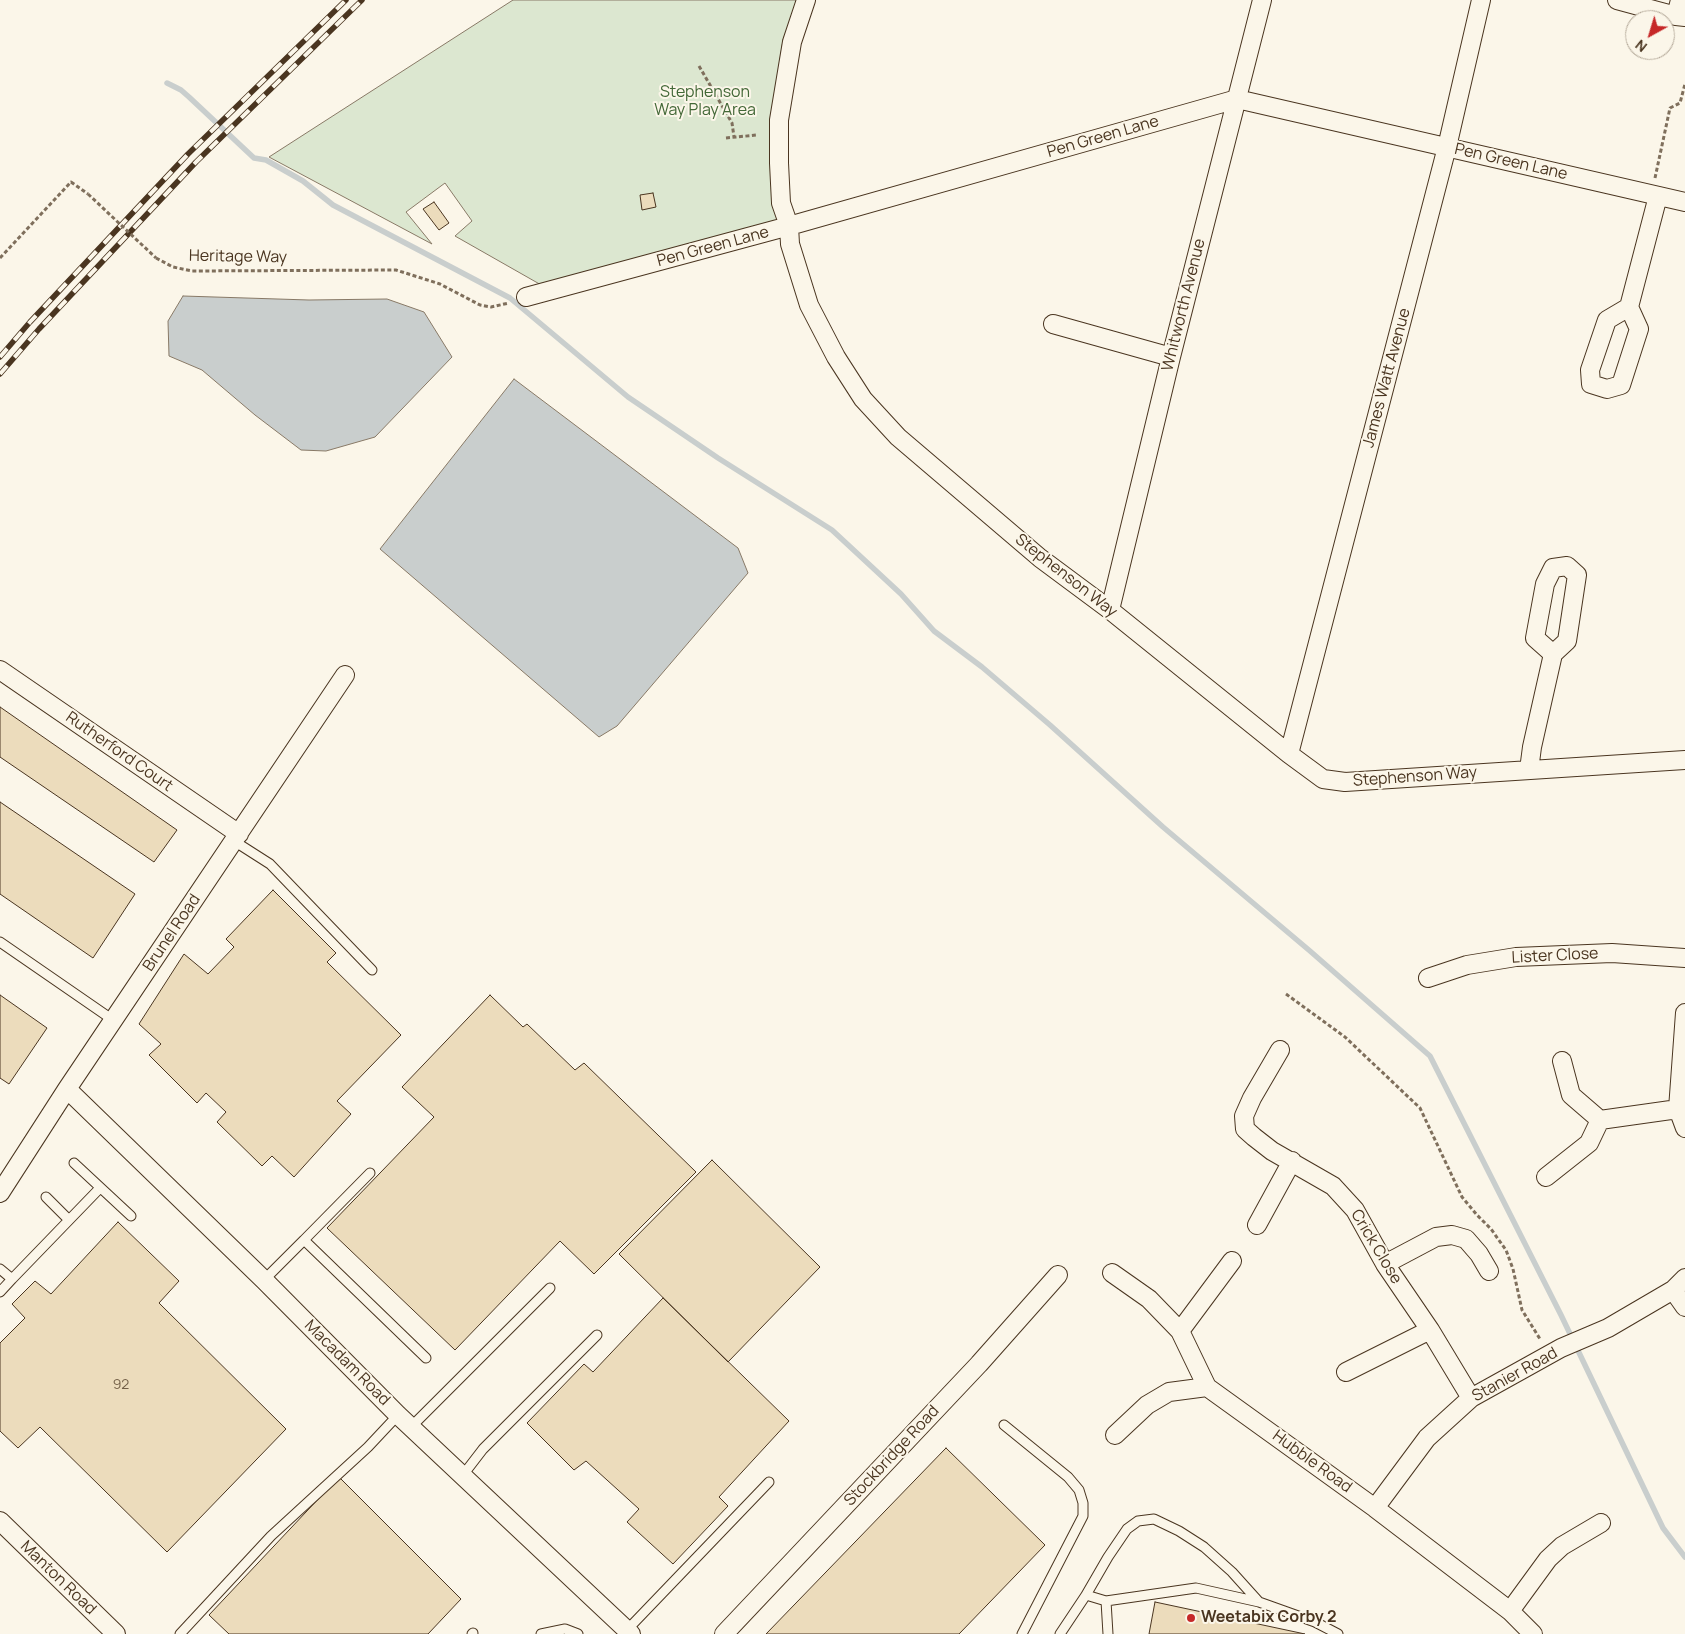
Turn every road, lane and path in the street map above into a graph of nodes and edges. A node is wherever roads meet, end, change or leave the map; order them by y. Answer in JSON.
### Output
{"nodes":[{"id":1,"x":806,"y":0,"type":"edge"},
{"id":2,"x":1262,"y":0,"type":"edge"},
{"id":3,"x":1481,"y":0,"type":"edge"},
{"id":4,"x":1616,"y":0,"type":"edge"},
{"id":5,"x":1681,"y":11,"type":"edge"},
{"id":6,"x":699,"y":66,"type":"dead end"},
{"id":7,"x":1685,"y":84,"type":"edge"},
{"id":8,"x":1237,"y":99,"type":"junction"},
{"id":9,"x":757,"y":135,"type":"dead end"},
{"id":10,"x":734,"y":137,"type":"junction"},
{"id":11,"x":726,"y":138,"type":"dead end"},
{"id":12,"x":1448,"y":147,"type":"junction"},
{"id":13,"x":1656,"y":188,"type":"junction"},
{"id":14,"x":1685,"y":202,"type":"edge"},
{"id":15,"x":789,"y":226,"type":"junction"},
{"id":16,"x":0,"y":258,"type":"edge"},
{"id":17,"x":526,"y":297,"type":"dead end"},
{"id":18,"x":502,"y":305,"type":"dead end"},
{"id":19,"x":1629,"y":307,"type":"dead end"},
{"id":20,"x":1053,"y":324,"type":"dead end"},
{"id":21,"x":1171,"y":357,"type":"junction"},
{"id":22,"x":1110,"y":610,"type":"junction"},
{"id":23,"x":1553,"y":654,"type":"dead end"},
{"id":24,"x":0,"y":670,"type":"edge"},
{"id":25,"x":346,"y":675,"type":"dead end"},
{"id":26,"x":1289,"y":754,"type":"junction"},
{"id":27,"x":1685,"y":760,"type":"edge"},
{"id":28,"x":1529,"y":770,"type":"junction"},
{"id":29,"x":236,"y":837,"type":"junction"},
{"id":30,"x":0,"y":942,"type":"edge"},
{"id":31,"x":1685,"y":958,"type":"edge"},
{"id":32,"x":372,"y":970,"type":"dead end"},
{"id":33,"x":1428,"y":978,"type":"dead end"},
{"id":34,"x":1286,"y":994,"type":"dead end"},
{"id":35,"x":1685,"y":1013,"type":"edge"},
{"id":36,"x":113,"y":1020,"type":"junction"},
{"id":37,"x":1280,"y":1050,"type":"dead end"},
{"id":38,"x":1562,"y":1061,"type":"dead end"},
{"id":39,"x":67,"y":1089,"type":"junction"},
{"id":40,"x":1682,"y":1115,"type":"edge"},
{"id":41,"x":1600,"y":1120,"type":"junction"},
{"id":42,"x":1292,"y":1162,"type":"junction"},
{"id":43,"x":74,"y":1163,"type":"dead end"},
{"id":44,"x":370,"y":1173,"type":"dead end"},
{"id":45,"x":1546,"y":1177,"type":"dead end"},
{"id":46,"x":100,"y":1188,"type":"junction"},
{"id":47,"x":0,"y":1193,"type":"edge"},
{"id":48,"x":46,"y":1197,"type":"dead end"},
{"id":49,"x":131,"y":1216,"type":"dead end"},
{"id":50,"x":69,"y":1220,"type":"junction"},
{"id":51,"x":1257,"y":1226,"type":"dead end"},
{"id":52,"x":304,"y":1240,"type":"junction"},
{"id":53,"x":1232,"y":1261,"type":"dead end"},
{"id":54,"x":1385,"y":1264,"type":"junction"},
{"id":55,"x":0,"y":1269,"type":"edge"},
{"id":56,"x":1489,"y":1271,"type":"dead end"},
{"id":57,"x":1112,"y":1273,"type":"dead end"},
{"id":58,"x":1058,"y":1275,"type":"dead end"},
{"id":59,"x":12,"y":1279,"type":"junction"},
{"id":60,"x":264,"y":1280,"type":"junction"},
{"id":61,"x":1679,"y":1284,"type":"edge"},
{"id":62,"x":550,"y":1288,"type":"dead end"},
{"id":63,"x":0,"y":1292,"type":"edge"},
{"id":64,"x":1685,"y":1307,"type":"edge"},
{"id":65,"x":1430,"y":1330,"type":"junction"},
{"id":66,"x":1180,"y":1331,"type":"junction"},
{"id":67,"x":596,"y":1335,"type":"dead end"},
{"id":68,"x":1555,"y":1352,"type":"junction"},
{"id":69,"x":426,"y":1358,"type":"dead end"},
{"id":70,"x":1346,"y":1372,"type":"dead end"},
{"id":71,"x":1207,"y":1387,"type":"junction"},
{"id":72,"x":1471,"y":1398,"type":"junction"},
{"id":73,"x":405,"y":1421,"type":"junction"},
{"id":74,"x":1004,"y":1425,"type":"dead end"},
{"id":75,"x":1115,"y":1435,"type":"dead end"},
{"id":76,"x":463,"y":1476,"type":"junction"},
{"id":77,"x":769,"y":1482,"type":"dead end"},
{"id":78,"x":1375,"y":1508,"type":"junction"},
{"id":79,"x":0,"y":1521,"type":"edge"},
{"id":80,"x":1601,"y":1522,"type":"dead end"},
{"id":81,"x":1086,"y":1595,"type":"junction"},
{"id":82,"x":1106,"y":1601,"type":"junction"},
{"id":83,"x":1259,"y":1602,"type":"junction"},
{"id":84,"x":1510,"y":1611,"type":"junction"},
{"id":85,"x":629,"y":1632,"type":"edge"},
{"id":86,"x":116,"y":1634,"type":"edge"},
{"id":87,"x":180,"y":1634,"type":"edge"},
{"id":88,"x":540,"y":1634,"type":"edge"},
{"id":89,"x":578,"y":1634,"type":"edge"},
{"id":90,"x":724,"y":1634,"type":"edge"},
{"id":91,"x":1022,"y":1634,"type":"edge"},
{"id":92,"x":1060,"y":1634,"type":"edge"},
{"id":93,"x":1108,"y":1634,"type":"edge"},
{"id":94,"x":1338,"y":1634,"type":"edge"},
{"id":95,"x":1533,"y":1634,"type":"edge"}],
"edges":[{"from":1,"to":15,"type":"street","name":"Stephenson Way"},
{"from":2,"to":8,"type":"street","name":"Whitworth Avenue"},
{"from":3,"to":12,"type":"street","name":"James Watt Avenue"},
{"from":4,"to":5,"type":"street"},
{"from":6,"to":10,"type":"path"},
{"from":7,"to":13,"type":"path"},
{"from":8,"to":12,"type":"street","name":"Pen Green Lane"},
{"from":8,"to":15,"type":"street","name":"Pen Green Lane"},
{"from":8,"to":21,"type":"street","name":"Whitworth Avenue"},
{"from":9,"to":10,"type":"path"},
{"from":10,"to":11,"type":"path"},
{"from":12,"to":13,"type":"street","name":"Pen Green Lane"},
{"from":12,"to":26,"type":"street","name":"James Watt Avenue"},
{"from":13,"to":14,"type":"street","name":"Pen Green Lane"},
{"from":13,"to":19,"type":"street"},
{"from":15,"to":17,"type":"street","name":"Pen Green Lane"},
{"from":15,"to":22,"type":"street","name":"Stephenson Way"},
{"from":16,"to":18,"type":"path","name":"Heritage Way","bridge":true},
{"from":20,"to":21,"type":"street"},
{"from":21,"to":22,"type":"street","name":"Whitworth Avenue"},
{"from":22,"to":26,"type":"street","name":"Stephenson Way"},
{"from":23,"to":28,"type":"street"},
{"from":24,"to":29,"type":"street","name":"Rutherford Court"},
{"from":25,"to":29,"type":"street","name":"Brunel Road"},
{"from":26,"to":28,"type":"street","name":"Stephenson Way"},
{"from":27,"to":28,"type":"street","name":"Stephenson Way"},
{"from":29,"to":32,"type":"lane"},
{"from":29,"to":36,"type":"street","name":"Brunel Road"},
{"from":30,"to":36,"type":"lane"},
{"from":31,"to":33,"type":"street","name":"Lister Close"},
{"from":34,"to":68,"type":"path"},
{"from":35,"to":40,"type":"street"},
{"from":36,"to":39,"type":"street","name":"Brunel Road"},
{"from":37,"to":42,"type":"street","name":"Crick Close"},
{"from":38,"to":41,"type":"street"},
{"from":39,"to":47,"type":"street","name":"Brunel Road"},
{"from":39,"to":60,"type":"street","name":"Macadam Road"},
{"from":40,"to":41,"type":"street"},
{"from":41,"to":45,"type":"street"},
{"from":42,"to":51,"type":"street"},
{"from":42,"to":54,"type":"street","name":"Crick Close"},
{"from":43,"to":46,"type":"lane"},
{"from":44,"to":52,"type":"lane"},
{"from":46,"to":49,"type":"lane"},
{"from":46,"to":50,"type":"lane"},
{"from":48,"to":50,"type":"lane"},
{"from":50,"to":59,"type":"lane"},
{"from":52,"to":60,"type":"lane"},
{"from":52,"to":69,"type":"lane"},
{"from":53,"to":66,"type":"street"},
{"from":54,"to":56,"type":"street"},
{"from":54,"to":65,"type":"street","name":"Crick Close"},
{"from":55,"to":59,"type":"lane"},
{"from":57,"to":66,"type":"street","name":"Hubble Road"},
{"from":58,"to":90,"type":"street","name":"Stockbridge Road"},
{"from":59,"to":63,"type":"lane"},
{"from":60,"to":73,"type":"street","name":"Macadam Road"},
{"from":61,"to":64,"type":"street"},
{"from":61,"to":68,"type":"street","name":"Stanier Road"},
{"from":62,"to":73,"type":"lane"},
{"from":65,"to":70,"type":"street"},
{"from":65,"to":72,"type":"street","name":"Crick Close"},
{"from":66,"to":71,"type":"street","name":"Hubble Road"},
{"from":67,"to":76,"type":"lane"},
{"from":68,"to":72,"type":"street","name":"Stanier Road"},
{"from":71,"to":75,"type":"street"},
{"from":71,"to":78,"type":"street","name":"Hubble Road"},
{"from":72,"to":78,"type":"street","name":"Stanier Road"},
{"from":73,"to":76,"type":"street","name":"Macadam Road"},
{"from":73,"to":87,"type":"lane"},
{"from":74,"to":91,"type":"lane"},
{"from":76,"to":85,"type":"street","name":"Macadam Road"},
{"from":77,"to":85,"type":"lane"},
{"from":78,"to":84,"type":"street","name":"Hubble Road"},
{"from":79,"to":86,"type":"street","name":"Manton Road"},
{"from":80,"to":84,"type":"street"},
{"from":81,"to":82,"type":"lane"},
{"from":81,"to":83,"type":"lane"},
{"from":81,"to":92,"type":"lane"},
{"from":82,"to":83,"type":"lane"},
{"from":82,"to":93,"type":"lane"},
{"from":83,"to":94,"type":"lane"},
{"from":84,"to":95,"type":"street","name":"Hubble Road"},
{"from":88,"to":89,"type":"lane"}]}
